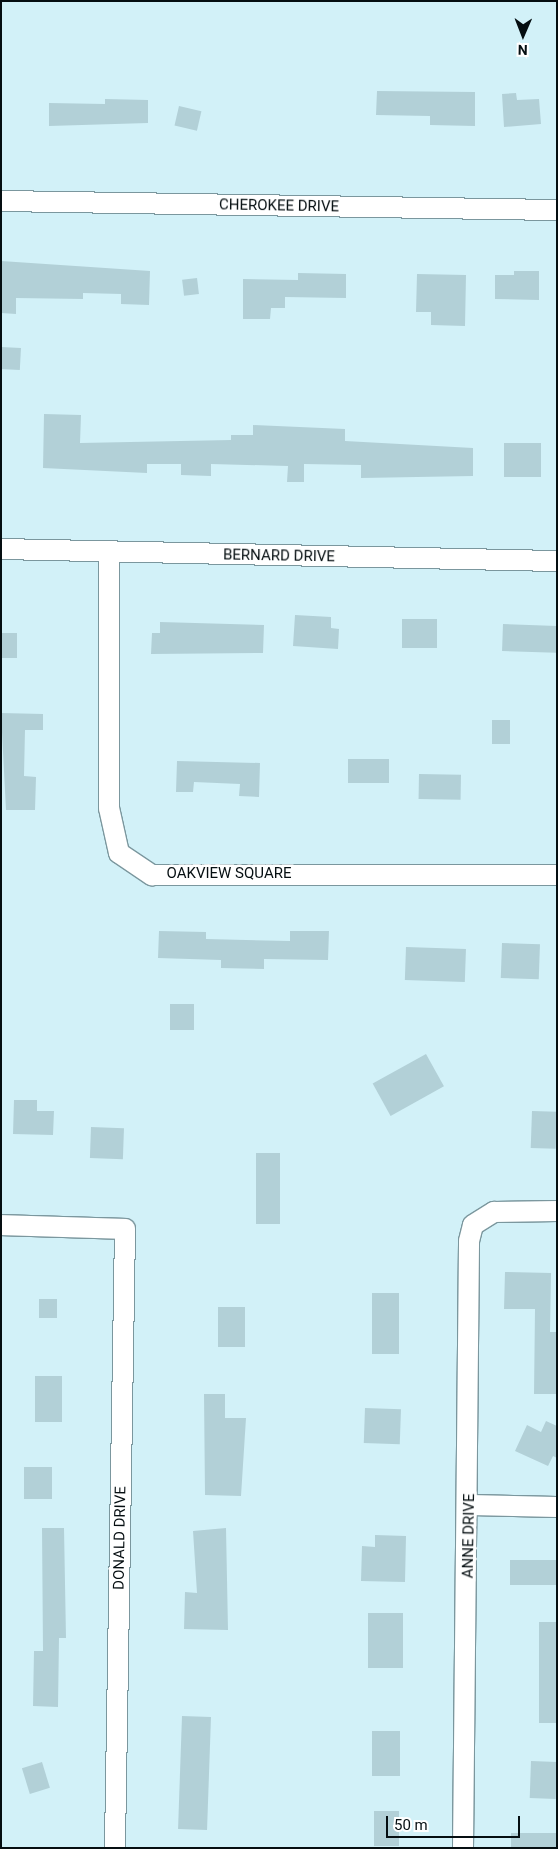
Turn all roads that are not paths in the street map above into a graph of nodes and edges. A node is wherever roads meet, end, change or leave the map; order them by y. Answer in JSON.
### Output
{"nodes":[{"id":1,"x":1,"y":201,"type":"edge"},
{"id":2,"x":557,"y":210,"type":"edge"},
{"id":3,"x":1,"y":549,"type":"edge"},
{"id":4,"x":109,"y":553,"type":"junction"},
{"id":5,"x":557,"y":560,"type":"edge"},
{"id":6,"x":557,"y":876,"type":"edge"},
{"id":7,"x":557,"y":1211,"type":"edge"},
{"id":8,"x":1,"y":1225,"type":"edge"},
{"id":9,"x":470,"y":1505,"type":"junction"},
{"id":10,"x":557,"y":1506,"type":"edge"},
{"id":11,"x":115,"y":1848,"type":"edge"},
{"id":12,"x":463,"y":1848,"type":"edge"}],
"edges":[{"from":1,"to":2,"type":"street","name":"CHEROKEE DRIVE"},
{"from":3,"to":4,"type":"street","name":"BERNARD DRIVE"},
{"from":4,"to":5,"type":"street","name":"BERNARD DRIVE"},
{"from":4,"to":6,"type":"street","name":"OAKVIEW SQUARE"},
{"from":7,"to":9,"type":"street","name":"ANNE DRIVE"},
{"from":8,"to":11,"type":"street","name":"DONALD DRIVE"},
{"from":9,"to":10,"type":"street"},
{"from":9,"to":12,"type":"street","name":"ANNE DRIVE"}]}
